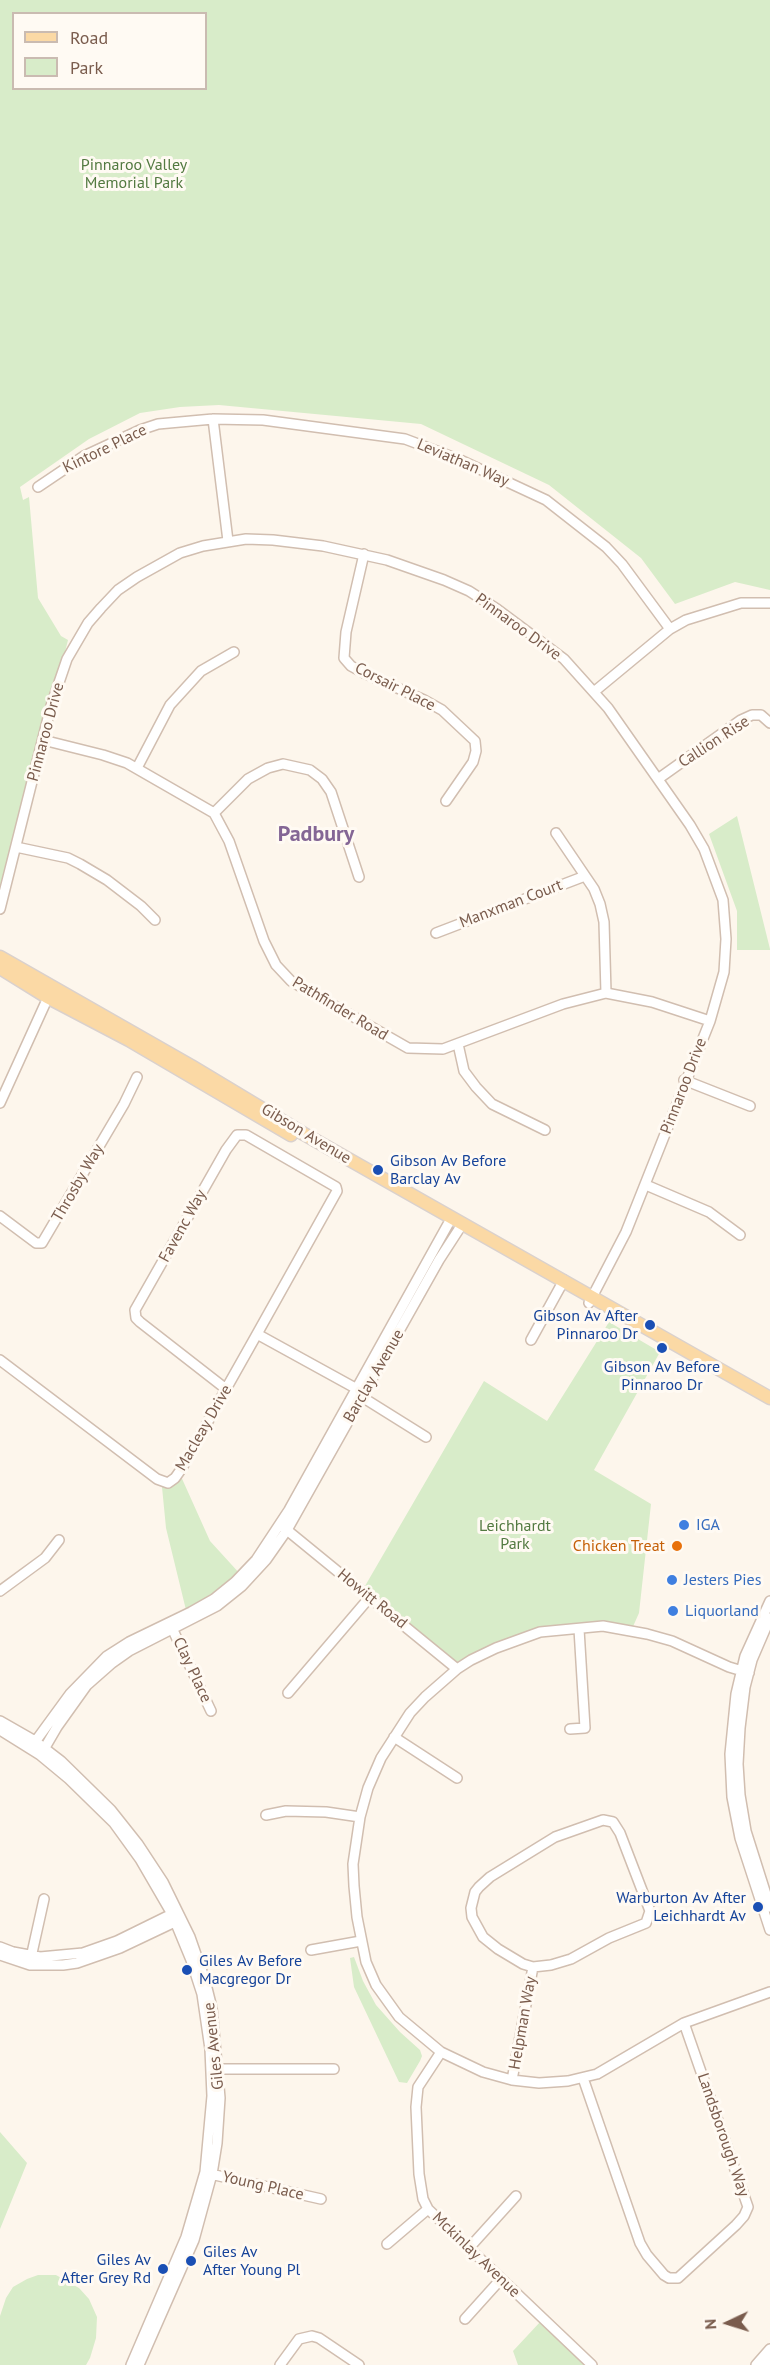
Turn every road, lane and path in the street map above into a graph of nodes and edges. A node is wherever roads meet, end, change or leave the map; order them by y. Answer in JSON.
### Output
{"nodes":[{"id":1,"x":213,"y":419,"type":"junction"},
{"id":2,"x":38,"y":487,"type":"dead end"},
{"id":3,"x":228,"y":541,"type":"junction"},
{"id":4,"x":364,"y":554,"type":"junction"},
{"id":5,"x":770,"y":603,"type":"edge"},
{"id":6,"x":670,"y":629,"type":"junction"},
{"id":7,"x":234,"y":652,"type":"dead end"},
{"id":8,"x":595,"y":691,"type":"junction"},
{"id":9,"x":770,"y":723,"type":"edge"},
{"id":10,"x":44,"y":740,"type":"junction"},
{"id":11,"x":137,"y":768,"type":"junction"},
{"id":12,"x":658,"y":779,"type":"junction"},
{"id":13,"x":446,"y":801,"type":"dead end"},
{"id":14,"x":214,"y":813,"type":"junction"},
{"id":15,"x":556,"y":833,"type":"dead end"},
{"id":16,"x":16,"y":848,"type":"junction"},
{"id":17,"x":585,"y":876,"type":"junction"},
{"id":18,"x":359,"y":877,"type":"dead end"},
{"id":19,"x":0,"y":909,"type":"edge"},
{"id":20,"x":155,"y":920,"type":"dead end"},
{"id":21,"x":436,"y":933,"type":"dead end"},
{"id":22,"x":0,"y":957,"type":"edge"},
{"id":23,"x":0,"y":968,"type":"edge"},
{"id":24,"x":50,"y":992,"type":"junction"},
{"id":25,"x":606,"y":993,"type":"junction"},
{"id":26,"x":710,"y":1021,"type":"junction"},
{"id":27,"x":458,"y":1044,"type":"junction"},
{"id":28,"x":137,"y":1077,"type":"dead end"},
{"id":29,"x":684,"y":1080,"type":"junction"},
{"id":30,"x":0,"y":1103,"type":"edge"},
{"id":31,"x":750,"y":1106,"type":"dead end"},
{"id":32,"x":545,"y":1130,"type":"dead end"},
{"id":33,"x":646,"y":1185,"type":"junction"},
{"id":34,"x":336,"y":1188,"type":"joint"},
{"id":35,"x":0,"y":1216,"type":"edge"},
{"id":36,"x":456,"y":1223,"type":"junction"},
{"id":37,"x":740,"y":1235,"type":"dead end"},
{"id":38,"x":562,"y":1284,"type":"junction"},
{"id":39,"x":590,"y":1300,"type":"junction"},
{"id":40,"x":257,"y":1334,"type":"junction"},
{"id":41,"x":531,"y":1340,"type":"dead end"},
{"id":42,"x":0,"y":1360,"type":"edge"},
{"id":43,"x":226,"y":1389,"type":"junction"},
{"id":44,"x":359,"y":1393,"type":"junction"},
{"id":45,"x":770,"y":1398,"type":"edge"},
{"id":46,"x":770,"y":1406,"type":"edge"},
{"id":47,"x":426,"y":1437,"type":"dead end"},
{"id":48,"x":283,"y":1527,"type":"junction"},
{"id":49,"x":59,"y":1540,"type":"dead end"},
{"id":50,"x":2,"y":1586,"type":"edge"},
{"id":51,"x":370,"y":1597,"type":"junction"},
{"id":52,"x":770,"y":1601,"type":"edge"},
{"id":53,"x":770,"y":1618,"type":"edge"},
{"id":54,"x":171,"y":1626,"type":"junction"},
{"id":55,"x":579,"y":1629,"type":"junction"},
{"id":56,"x":457,"y":1669,"type":"junction"},
{"id":57,"x":745,"y":1672,"type":"junction"},
{"id":58,"x":288,"y":1693,"type":"dead end"},
{"id":59,"x":211,"y":1711,"type":"dead end"},
{"id":60,"x":0,"y":1721,"type":"edge"},
{"id":61,"x":570,"y":1729,"type":"dead end"},
{"id":62,"x":0,"y":1730,"type":"edge"},
{"id":63,"x":394,"y":1737,"type":"junction"},
{"id":64,"x":33,"y":1745,"type":"junction"},
{"id":65,"x":42,"y":1752,"type":"junction"},
{"id":66,"x":457,"y":1778,"type":"dead end"},
{"id":67,"x":266,"y":1815,"type":"dead end"},
{"id":68,"x":360,"y":1817,"type":"junction"},
{"id":69,"x":44,"y":1899,"type":"dead end"},
{"id":70,"x":770,"y":1907,"type":"edge"},
{"id":71,"x":176,"y":1916,"type":"junction"},
{"id":72,"x":770,"y":1930,"type":"edge"},
{"id":73,"x":362,"y":1941,"type":"junction"},
{"id":74,"x":0,"y":1947,"type":"edge"},
{"id":75,"x":310,"y":1950,"type":"dead end"},
{"id":76,"x":0,"y":1955,"type":"edge"},
{"id":77,"x":30,"y":1960,"type":"junction"},
{"id":78,"x":533,"y":1967,"type":"junction"},
{"id":79,"x":770,"y":1992,"type":"edge"},
{"id":80,"x":684,"y":2023,"type":"junction"},
{"id":81,"x":441,"y":2052,"type":"junction"},
{"id":82,"x":215,"y":2069,"type":"junction"},
{"id":83,"x":334,"y":2069,"type":"dead end"},
{"id":84,"x":583,"y":2078,"type":"junction"},
{"id":85,"x":512,"y":2080,"type":"junction"},
{"id":86,"x":208,"y":2173,"type":"junction"},
{"id":87,"x":516,"y":2196,"type":"dead end"},
{"id":88,"x":321,"y":2199,"type":"dead end"},
{"id":89,"x":428,"y":2209,"type":"junction"},
{"id":90,"x":387,"y":2244,"type":"dead end"},
{"id":91,"x":469,"y":2248,"type":"junction"},
{"id":92,"x":501,"y":2279,"type":"junction"},
{"id":93,"x":465,"y":2319,"type":"dead end"},
{"id":94,"x":770,"y":2349,"type":"edge"},
{"id":95,"x":770,"y":2360,"type":"edge"},
{"id":96,"x":131,"y":2365,"type":"edge"},
{"id":97,"x":139,"y":2365,"type":"edge"},
{"id":98,"x":280,"y":2365,"type":"edge"},
{"id":99,"x":359,"y":2365,"type":"edge"},
{"id":100,"x":592,"y":2365,"type":"edge"},
{"id":101,"x":756,"y":2365,"type":"edge"},
{"id":102,"x":766,"y":2365,"type":"edge"}],
"edges":[{"from":1,"to":2,"type":"street","name":"Kintore Place"},
{"from":1,"to":3,"type":"street"},
{"from":1,"to":6,"type":"street","name":"Leviathan Way"},
{"from":3,"to":4,"type":"street","name":"Pinnaroo Drive"},
{"from":3,"to":10,"type":"street","name":"Pinnaroo Drive"},
{"from":4,"to":8,"type":"street","name":"Pinnaroo Drive"},
{"from":4,"to":13,"type":"street","name":"Corsair Place"},
{"from":5,"to":6,"type":"street"},
{"from":6,"to":8,"type":"street"},
{"from":7,"to":11,"type":"street"},
{"from":8,"to":12,"type":"street","name":"Pinnaroo Drive"},
{"from":9,"to":12,"type":"street","name":"Callion Rise"},
{"from":10,"to":11,"type":"street"},
{"from":10,"to":16,"type":"street","name":"Pinnaroo Drive"},
{"from":11,"to":14,"type":"street"},
{"from":12,"to":26,"type":"street","name":"Pinnaroo Drive"},
{"from":14,"to":18,"type":"street"},
{"from":14,"to":27,"type":"street","name":"Pathfinder Road"},
{"from":15,"to":17,"type":"street"},
{"from":16,"to":19,"type":"street","name":"Pinnaroo Drive"},
{"from":16,"to":20,"type":"street"},
{"from":17,"to":21,"type":"street","name":"Manxman Court"},
{"from":17,"to":25,"type":"street"},
{"from":22,"to":24,"type":"main road","name":"Gibson Avenue"},
{"from":23,"to":24,"type":"main road","name":"Gibson Avenue"},
{"from":24,"to":30,"type":"street"},
{"from":24,"to":36,"type":"main road","name":"Gibson Avenue"},
{"from":25,"to":26,"type":"street","name":"Pathfinder Road"},
{"from":25,"to":27,"type":"street","name":"Pathfinder Road"},
{"from":26,"to":29,"type":"street","name":"Pinnaroo Drive"},
{"from":27,"to":32,"type":"street"},
{"from":28,"to":35,"type":"street","name":"Throsby Way"},
{"from":29,"to":31,"type":"street"},
{"from":29,"to":33,"type":"street","name":"Pinnaroo Drive"},
{"from":33,"to":37,"type":"street"},
{"from":33,"to":39,"type":"street","name":"Pinnaroo Drive"},
{"from":34,"to":40,"type":"street","name":"Macleay Drive"},
{"from":34,"to":43,"type":"street","name":"Favenc Way"},
{"from":36,"to":38,"type":"main road","name":"Gibson Avenue"},
{"from":36,"to":44,"type":"street","name":"Barclay Avenue"},
{"from":38,"to":39,"type":"main road","name":"Gibson Avenue"},
{"from":38,"to":41,"type":"street"},
{"from":39,"to":45,"type":"main road","name":"Gibson Avenue"},
{"from":39,"to":46,"type":"main road","name":"Gibson Avenue"},
{"from":40,"to":43,"type":"street","name":"Macleay Drive"},
{"from":40,"to":44,"type":"street"},
{"from":42,"to":43,"type":"street","name":"Macleay Drive"},
{"from":44,"to":47,"type":"street"},
{"from":44,"to":48,"type":"street","name":"Barclay Avenue"},
{"from":48,"to":51,"type":"street","name":"Howitt Road"},
{"from":48,"to":54,"type":"street","name":"Barclay Avenue"},
{"from":49,"to":50,"type":"street"},
{"from":51,"to":56,"type":"street","name":"Howitt Road"},
{"from":51,"to":58,"type":"street"},
{"from":52,"to":57,"type":"street"},
{"from":53,"to":57,"type":"street"},
{"from":54,"to":59,"type":"street","name":"Clay Place"},
{"from":54,"to":64,"type":"street","name":"Barclay Avenue"},
{"from":54,"to":65,"type":"street","name":"Barclay Avenue"},
{"from":55,"to":56,"type":"street"},
{"from":55,"to":57,"type":"street"},
{"from":55,"to":61,"type":"street"},
{"from":56,"to":63,"type":"street"},
{"from":57,"to":70,"type":"street"},
{"from":57,"to":72,"type":"street"},
{"from":60,"to":64,"type":"street","name":"Giles Avenue"},
{"from":62,"to":64,"type":"street","name":"Giles Avenue"},
{"from":63,"to":66,"type":"street"},
{"from":63,"to":68,"type":"street"},
{"from":64,"to":65,"type":"street","name":"Giles Avenue"},
{"from":65,"to":71,"type":"street","name":"Giles Avenue"},
{"from":67,"to":68,"type":"street"},
{"from":68,"to":73,"type":"street"},
{"from":69,"to":77,"type":"street"},
{"from":71,"to":77,"type":"street"},
{"from":71,"to":82,"type":"street","name":"Giles Avenue"},
{"from":73,"to":75,"type":"street"},
{"from":73,"to":81,"type":"street"},
{"from":74,"to":77,"type":"street"},
{"from":76,"to":77,"type":"street"},
{"from":78,"to":78,"type":"street","name":"Helpman Way"},
{"from":78,"to":85,"type":"street","name":"Helpman Way"},
{"from":79,"to":80,"type":"street"},
{"from":80,"to":84,"type":"street"},
{"from":80,"to":84,"type":"street","name":"Landsborough Way"},
{"from":81,"to":85,"type":"street"},
{"from":81,"to":89,"type":"street","name":"Mckinlay Avenue"},
{"from":82,"to":83,"type":"street"},
{"from":82,"to":86,"type":"street","name":"Giles Avenue"},
{"from":84,"to":85,"type":"street"},
{"from":86,"to":88,"type":"street","name":"Young Place"},
{"from":86,"to":96,"type":"street","name":"Giles Avenue"},
{"from":86,"to":97,"type":"street","name":"Giles Avenue"},
{"from":87,"to":91,"type":"street"},
{"from":89,"to":90,"type":"street"},
{"from":89,"to":91,"type":"street","name":"Mckinlay Avenue"},
{"from":91,"to":92,"type":"street","name":"Mckinlay Avenue"},
{"from":92,"to":93,"type":"street"},
{"from":92,"to":100,"type":"street","name":"Mckinlay Avenue"},
{"from":94,"to":101,"type":"street"},
{"from":95,"to":102,"type":"street"},
{"from":98,"to":99,"type":"street"}]}
